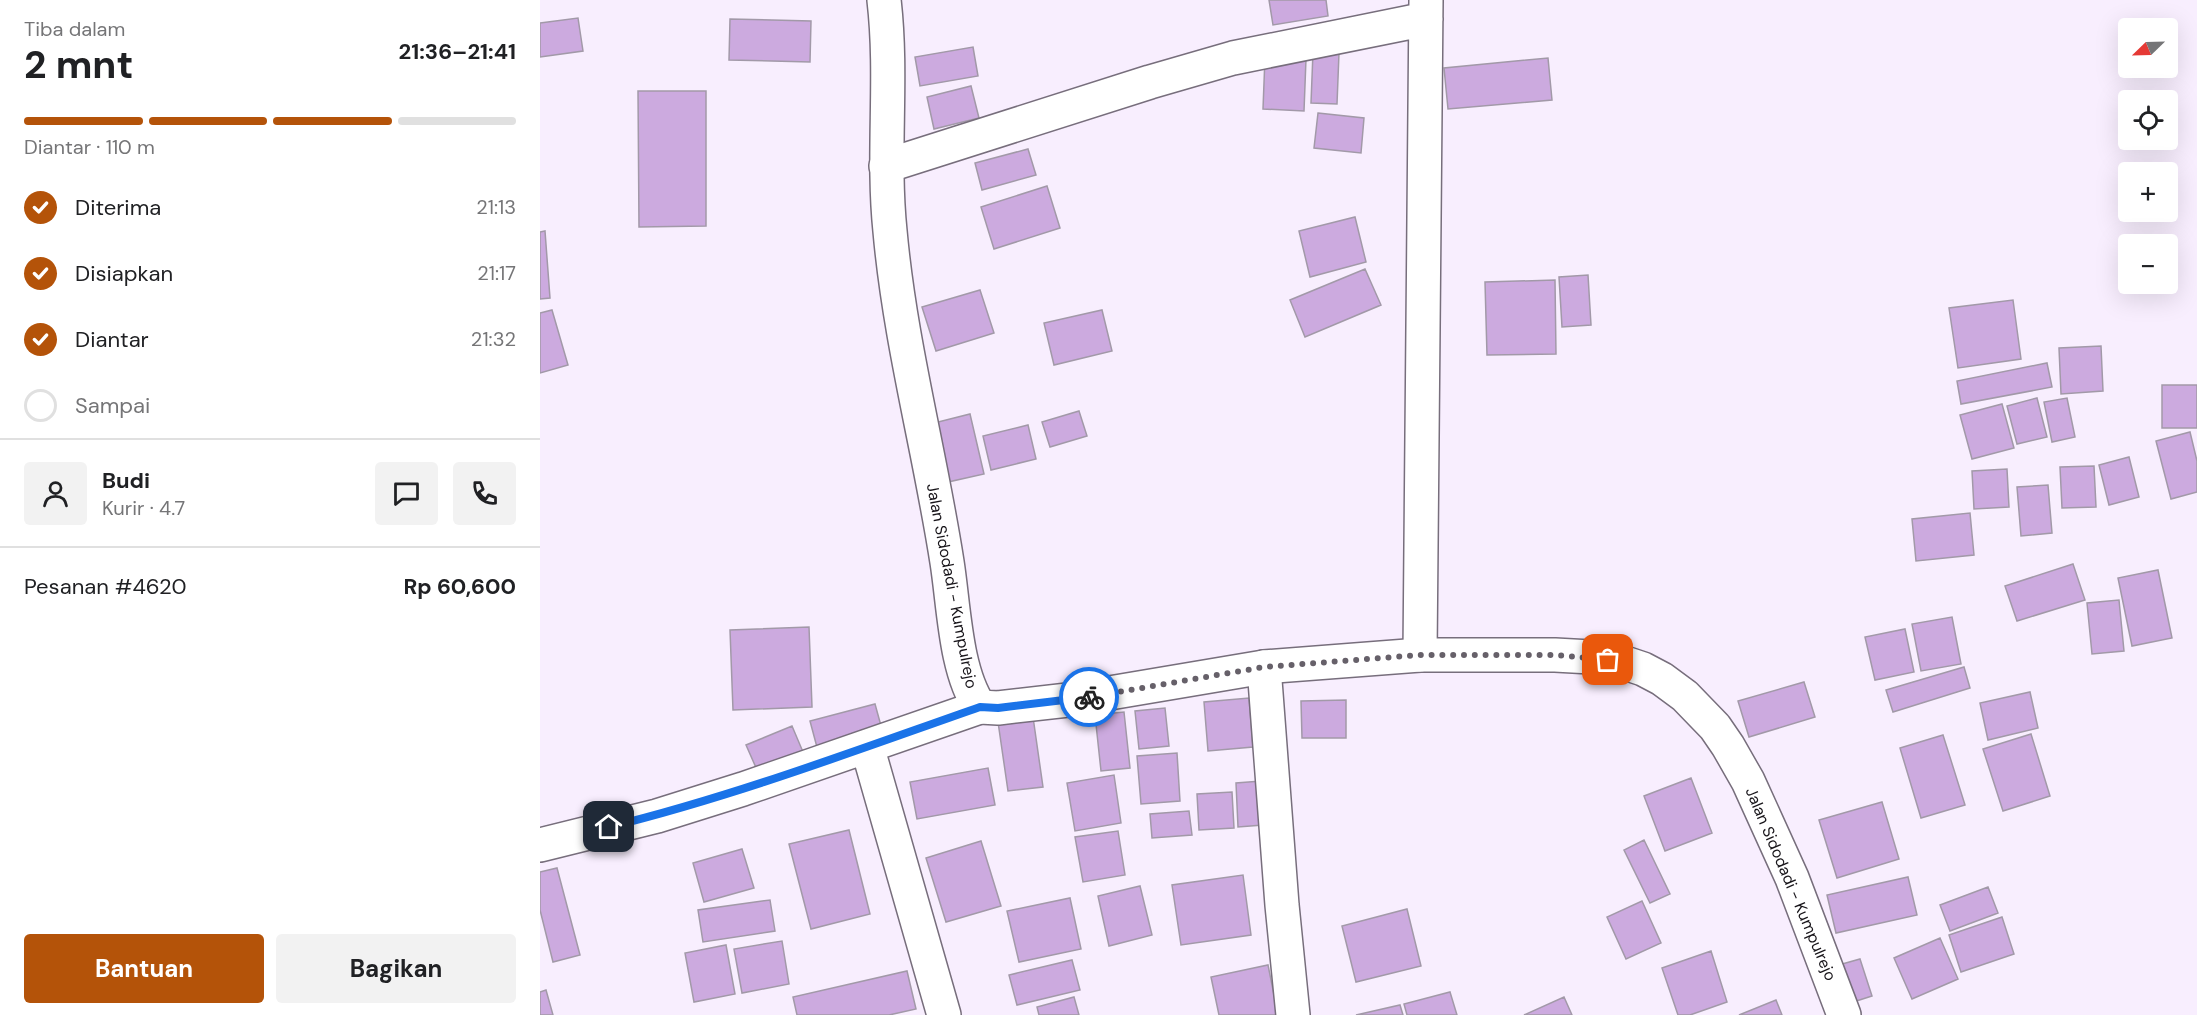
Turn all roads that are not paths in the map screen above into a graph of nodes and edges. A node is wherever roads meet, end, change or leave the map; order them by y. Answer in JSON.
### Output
{"nodes":[{"id":1,"x":884,"y":0,"type":"edge"},
{"id":2,"x":1426,"y":9,"type":"edge"},
{"id":3,"x":886,"y":166,"type":"junction"},
{"id":4,"x":1420,"y":655,"type":"junction"},
{"id":5,"x":1264,"y":667,"type":"junction"},
{"id":6,"x":980,"y":707,"type":"junction"},
{"id":7,"x":867,"y":746,"type":"junction"},
{"id":8,"x":540,"y":845,"type":"edge"},
{"id":9,"x":944,"y":1015,"type":"edge"},
{"id":10,"x":1293,"y":1015,"type":"edge"},
{"id":11,"x":1844,"y":1015,"type":"edge"}],
"edges":[{"from":1,"to":3,"type":"street","name":"Jalan Sidodadi - Kumpulrejo"},
{"from":2,"to":3,"type":"street"},
{"from":2,"to":4,"type":"street"},
{"from":3,"to":6,"type":"street","name":"Jalan Sidodadi - Kumpulrejo"},
{"from":4,"to":5,"type":"street","name":"Jalan Sidodadi - Kumpulrejo"},
{"from":4,"to":11,"type":"street","name":"Jalan Sidodadi - Kumpulrejo"},
{"from":5,"to":6,"type":"street","name":"Jalan Sidodadi - Kumpulrejo"},
{"from":5,"to":10,"type":"street"},
{"from":6,"to":7,"type":"street"},
{"from":7,"to":8,"type":"street"},
{"from":7,"to":9,"type":"street"}]}
